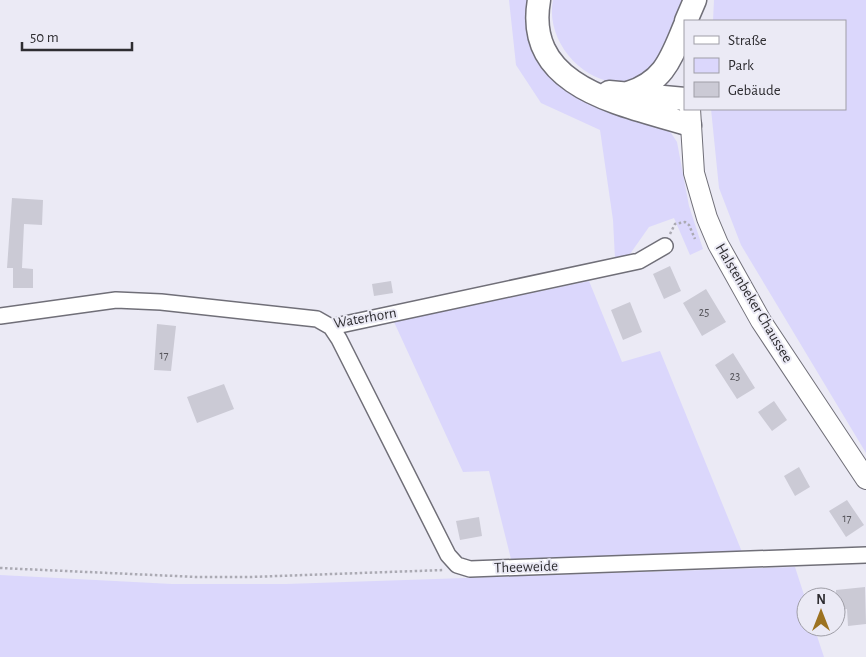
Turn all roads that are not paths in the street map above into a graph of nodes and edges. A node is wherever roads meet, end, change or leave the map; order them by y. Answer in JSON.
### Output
{"nodes":[{"id":1,"x":539,"y":0,"type":"edge"},
{"id":2,"x":695,"y":0,"type":"edge"},
{"id":3,"x":686,"y":20,"type":"edge"},
{"id":4,"x":694,"y":20,"type":"edge"},
{"id":5,"x":684,"y":27,"type":"edge"},
{"id":6,"x":588,"y":91,"type":"junction"},
{"id":7,"x":628,"y":93,"type":"junction"},
{"id":8,"x":684,"y":99,"type":"edge"},
{"id":9,"x":690,"y":117,"type":"edge"},
{"id":10,"x":665,"y":246,"type":"dead end"},
{"id":11,"x":0,"y":316,"type":"edge"},
{"id":12,"x":331,"y":326,"type":"junction"},
{"id":13,"x":866,"y":479,"type":"edge"},
{"id":14,"x":866,"y":555,"type":"edge"}],
"edges":[{"from":1,"to":6,"type":"highway"},
{"from":2,"to":3,"type":"highway"},
{"from":2,"to":4,"type":"main road"},
{"from":5,"to":7,"type":"highway"},
{"from":6,"to":7,"type":"highway"},
{"from":6,"to":9,"type":"highway"},
{"from":7,"to":8,"type":"highway"},
{"from":9,"to":13,"type":"main road","name":"Halstenbeker Chaussee"},
{"from":10,"to":12,"type":"street","name":"Waterhorn"},
{"from":11,"to":12,"type":"street","name":"Waterhorn"},
{"from":12,"to":14,"type":"street","name":"Theeweide"}]}
